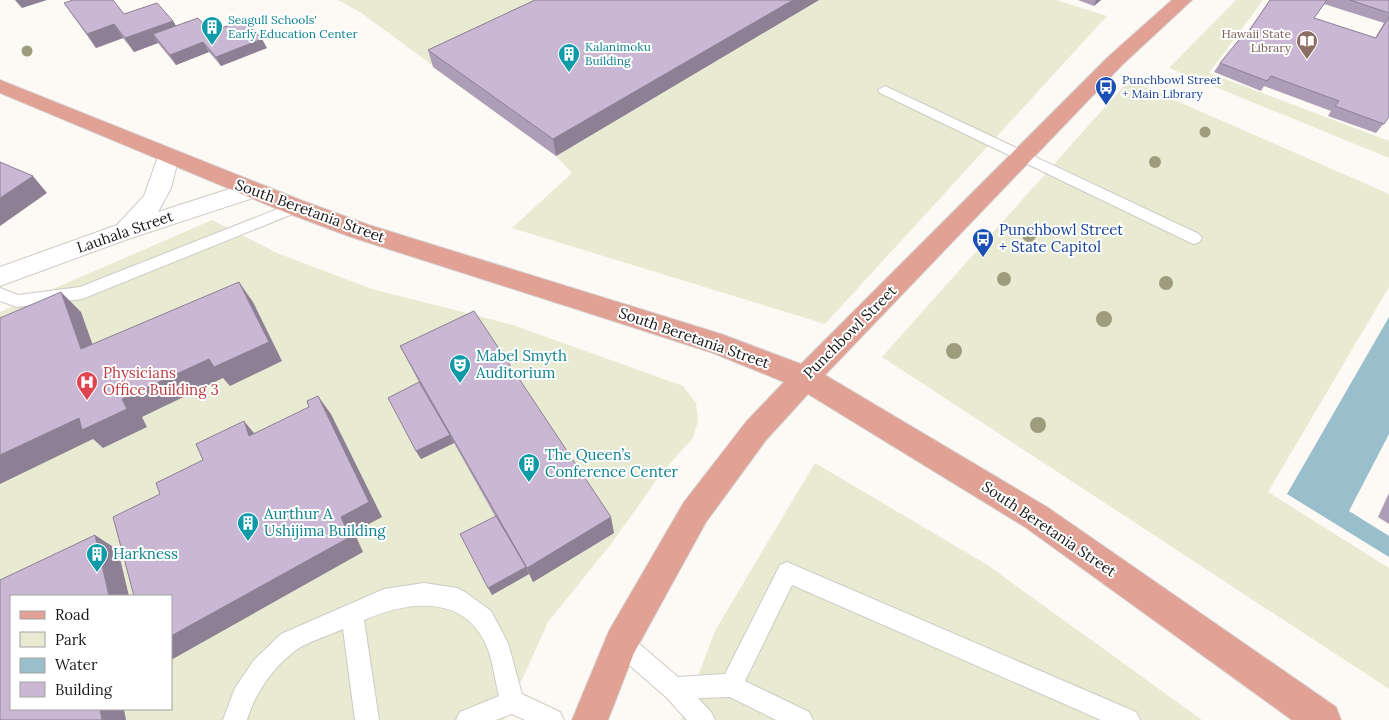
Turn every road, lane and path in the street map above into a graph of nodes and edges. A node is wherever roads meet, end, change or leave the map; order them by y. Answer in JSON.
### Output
{"nodes":[{"id":1,"x":1183,"y":0,"type":"edge"},
{"id":2,"x":0,"y":86,"type":"edge"},
{"id":3,"x":885,"y":90,"type":"dead end"},
{"id":4,"x":168,"y":156,"type":"junction"},
{"id":5,"x":1023,"y":156,"type":"junction"},
{"id":6,"x":251,"y":190,"type":"junction"},
{"id":7,"x":295,"y":207,"type":"junction"},
{"id":8,"x":119,"y":233,"type":"junction"},
{"id":9,"x":1194,"y":238,"type":"dead end"},
{"id":10,"x":0,"y":277,"type":"edge"},
{"id":11,"x":0,"y":294,"type":"edge"},
{"id":12,"x":804,"y":378,"type":"junction"},
{"id":13,"x":352,"y":614,"type":"junction"},
{"id":14,"x":621,"y":643,"type":"junction"},
{"id":15,"x":730,"y":686,"type":"junction"},
{"id":16,"x":674,"y":689,"type":"junction"},
{"id":17,"x":512,"y":702,"type":"junction"},
{"id":18,"x":235,"y":720,"type":"edge"},
{"id":19,"x":367,"y":720,"type":"edge"},
{"id":20,"x":468,"y":720,"type":"edge"},
{"id":21,"x":552,"y":720,"type":"edge"},
{"id":22,"x":590,"y":720,"type":"edge"},
{"id":23,"x":703,"y":720,"type":"edge"},
{"id":24,"x":801,"y":720,"type":"edge"},
{"id":25,"x":1128,"y":720,"type":"edge"},
{"id":26,"x":1323,"y":720,"type":"edge"}],
"edges":[{"from":1,"to":5,"type":"main road","name":"Punchbowl Street"},
{"from":2,"to":4,"type":"main road","name":"South Beretania Street"},
{"from":3,"to":5,"type":"lane"},
{"from":4,"to":6,"type":"main road","name":"South Beretania Street"},
{"from":4,"to":8,"type":"street"},
{"from":5,"to":9,"type":"lane"},
{"from":5,"to":12,"type":"main road","name":"Punchbowl Street"},
{"from":6,"to":7,"type":"main road","name":"South Beretania Street"},
{"from":6,"to":8,"type":"street","name":"Lauhala Street"},
{"from":7,"to":11,"type":"lane"},
{"from":7,"to":12,"type":"main road","name":"South Beretania Street"},
{"from":8,"to":10,"type":"street","name":"Lauhala Street"},
{"from":12,"to":14,"type":"main road","name":"Punchbowl Street"},
{"from":12,"to":26,"type":"main road","name":"South Beretania Street"},
{"from":13,"to":17,"type":"lane"},
{"from":13,"to":18,"type":"lane"},
{"from":13,"to":19,"type":"lane"},
{"from":14,"to":16,"type":"lane"},
{"from":14,"to":22,"type":"main road","name":"Punchbowl Street"},
{"from":15,"to":16,"type":"lane"},
{"from":15,"to":24,"type":"lane"},
{"from":15,"to":25,"type":"lane"},
{"from":16,"to":23,"type":"lane"},
{"from":17,"to":20,"type":"lane"},
{"from":17,"to":21,"type":"lane"}]}
